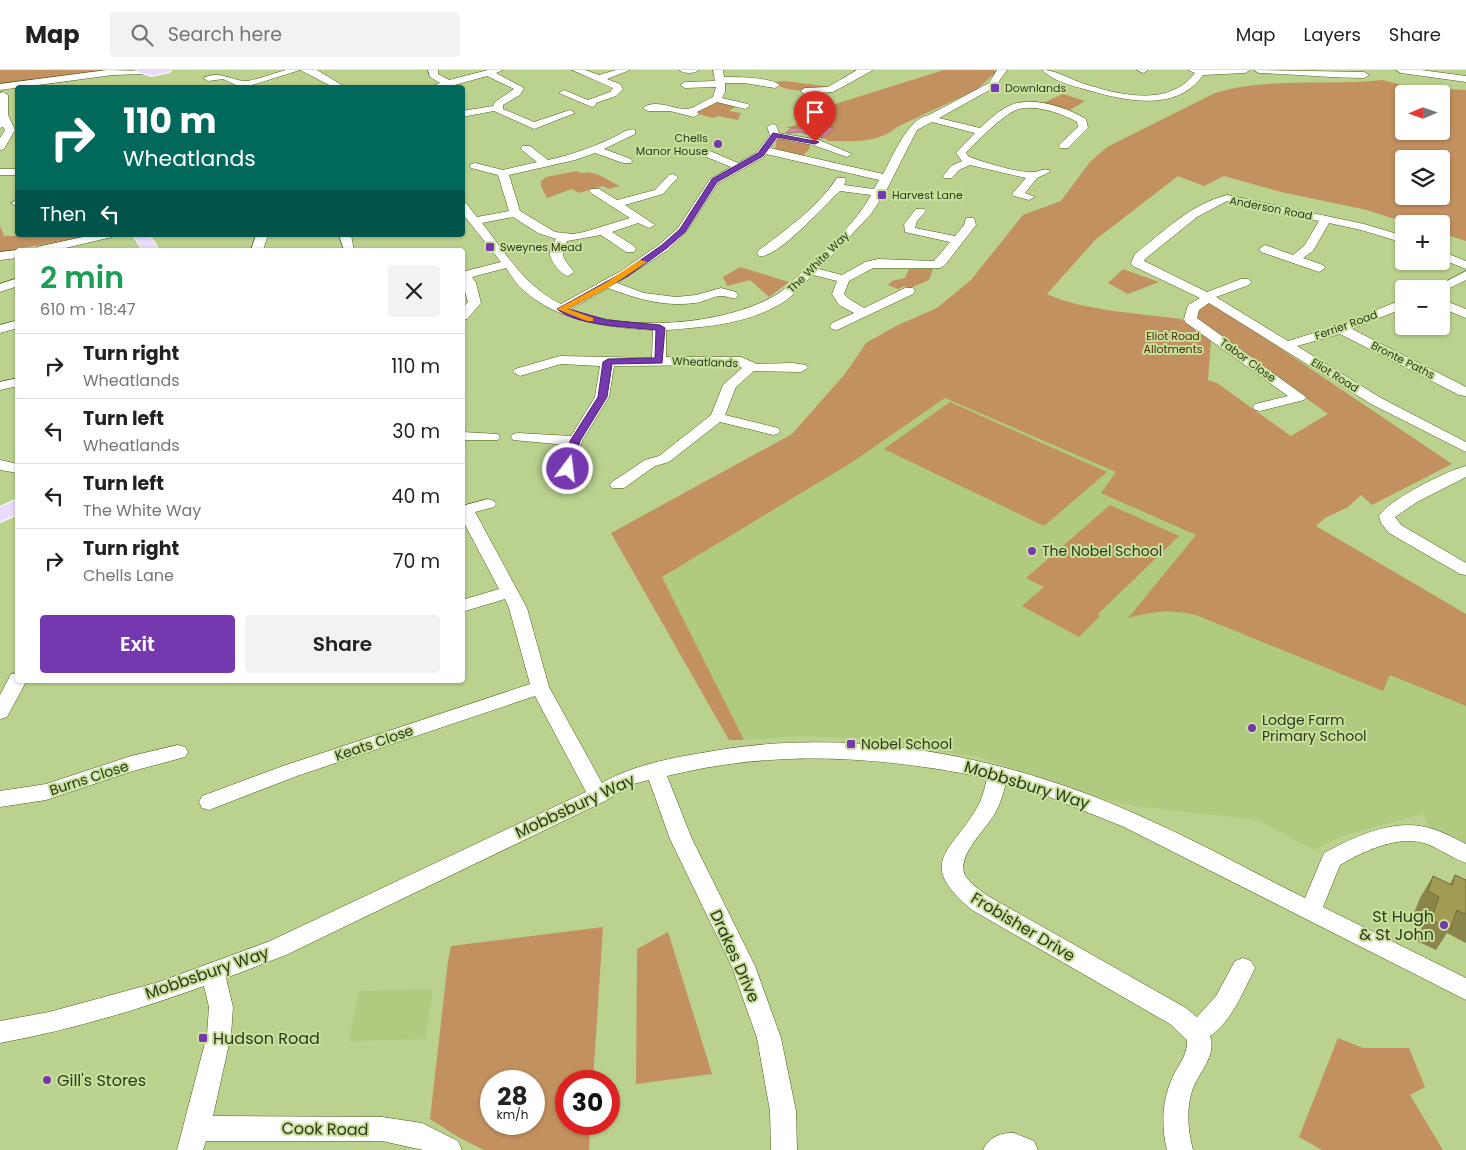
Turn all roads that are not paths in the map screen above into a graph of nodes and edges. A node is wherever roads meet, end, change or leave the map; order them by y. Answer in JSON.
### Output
{"nodes":[{"id":1,"x":296,"y":70,"type":"edge"},
{"id":2,"x":433,"y":70,"type":"edge"},
{"id":3,"x":578,"y":70,"type":"edge"},
{"id":4,"x":625,"y":70,"type":"edge"},
{"id":5,"x":684,"y":70,"type":"edge"},
{"id":6,"x":694,"y":70,"type":"edge"},
{"id":7,"x":718,"y":70,"type":"edge"},
{"id":8,"x":863,"y":70,"type":"edge"},
{"id":9,"x":1002,"y":70,"type":"edge"},
{"id":10,"x":1047,"y":70,"type":"edge"},
{"id":11,"x":1245,"y":70,"type":"edge"},
{"id":12,"x":1259,"y":70,"type":"edge"},
{"id":13,"x":1401,"y":70,"type":"edge"},
{"id":14,"x":117,"y":71,"type":"edge"},
{"id":15,"x":313,"y":71,"type":"edge"},
{"id":16,"x":493,"y":71,"type":"edge"},
{"id":17,"x":1197,"y":71,"type":"edge"},
{"id":18,"x":1304,"y":71,"type":"edge"},
{"id":19,"x":154,"y":74,"type":"edge"},
{"id":20,"x":1358,"y":76,"type":"dead end"},
{"id":21,"x":208,"y":78,"type":"dead end"},
{"id":22,"x":600,"y":78,"type":"junction"},
{"id":23,"x":1466,"y":79,"type":"edge"},
{"id":24,"x":1095,"y":80,"type":"dead end"},
{"id":25,"x":721,"y":82,"type":"junction"},
{"id":26,"x":771,"y":82,"type":"dead end"},
{"id":27,"x":447,"y":83,"type":"junction"},
{"id":28,"x":62,"y":85,"type":"edge"},
{"id":29,"x":246,"y":85,"type":"edge"},
{"id":30,"x":251,"y":85,"type":"edge"},
{"id":31,"x":338,"y":85,"type":"edge"},
{"id":32,"x":441,"y":85,"type":"edge"},
{"id":33,"x":685,"y":85,"type":"dead end"},
{"id":34,"x":1082,"y":85,"type":"junction"},
{"id":35,"x":805,"y":91,"type":"dead end"},
{"id":36,"x":564,"y":93,"type":"dead end"},
{"id":37,"x":716,"y":99,"type":"junction"},
{"id":38,"x":1146,"y":99,"type":"junction"},
{"id":39,"x":4,"y":100,"type":"edge"},
{"id":40,"x":745,"y":106,"type":"dead end"},
{"id":41,"x":497,"y":108,"type":"junction"},
{"id":42,"x":648,"y":108,"type":"dead end"},
{"id":43,"x":1152,"y":110,"type":"dead end"},
{"id":44,"x":570,"y":112,"type":"dead end"},
{"id":45,"x":465,"y":113,"type":"edge"},
{"id":46,"x":928,"y":118,"type":"junction"},
{"id":47,"x":3,"y":124,"type":"edge"},
{"id":48,"x":631,"y":131,"type":"dead end"},
{"id":49,"x":984,"y":132,"type":"junction"},
{"id":50,"x":15,"y":142,"type":"edge"},
{"id":51,"x":2,"y":144,"type":"edge"},
{"id":52,"x":1064,"y":146,"type":"dead end"},
{"id":53,"x":595,"y":149,"type":"junction"},
{"id":54,"x":764,"y":150,"type":"junction"},
{"id":55,"x":526,"y":151,"type":"dead end"},
{"id":56,"x":706,"y":153,"type":"dead end"},
{"id":57,"x":847,"y":154,"type":"dead end"},
{"id":58,"x":620,"y":160,"type":"dead end"},
{"id":59,"x":969,"y":162,"type":"junction"},
{"id":60,"x":545,"y":163,"type":"junction"},
{"id":61,"x":484,"y":166,"type":"dead end"},
{"id":62,"x":737,"y":166,"type":"junction"},
{"id":63,"x":0,"y":172,"type":"edge"},
{"id":64,"x":15,"y":172,"type":"edge"},
{"id":65,"x":1045,"y":172,"type":"dead end"},
{"id":66,"x":503,"y":173,"type":"junction"},
{"id":67,"x":674,"y":176,"type":"dead end"},
{"id":68,"x":948,"y":176,"type":"dead end"},
{"id":69,"x":1033,"y":176,"type":"junction"},
{"id":70,"x":887,"y":178,"type":"junction"},
{"id":71,"x":879,"y":193,"type":"junction"},
{"id":72,"x":583,"y":195,"type":"dead end"},
{"id":73,"x":1029,"y":197,"type":"dead end"},
{"id":74,"x":616,"y":204,"type":"junction"},
{"id":75,"x":465,"y":209,"type":"edge"},
{"id":76,"x":920,"y":211,"type":"dead end"},
{"id":77,"x":515,"y":212,"type":"junction"},
{"id":78,"x":638,"y":218,"type":"junction"},
{"id":79,"x":1326,"y":219,"type":"junction"},
{"id":80,"x":970,"y":220,"type":"dead end"},
{"id":81,"x":475,"y":221,"type":"junction"},
{"id":82,"x":650,"y":225,"type":"dead end"},
{"id":83,"x":602,"y":230,"type":"junction"},
{"id":84,"x":1395,"y":234,"type":"edge"},
{"id":85,"x":53,"y":237,"type":"edge"},
{"id":86,"x":99,"y":237,"type":"edge"},
{"id":87,"x":142,"y":237,"type":"edge"},
{"id":88,"x":563,"y":237,"type":"junction"},
{"id":89,"x":960,"y":237,"type":"junction"},
{"id":90,"x":56,"y":247,"type":"junction"},
{"id":91,"x":51,"y":248,"type":"edge"},
{"id":92,"x":150,"y":248,"type":"edge"},
{"id":93,"x":630,"y":249,"type":"dead end"},
{"id":94,"x":1265,"y":249,"type":"dead end"},
{"id":95,"x":15,"y":254,"type":"edge"},
{"id":96,"x":0,"y":256,"type":"edge"},
{"id":97,"x":780,"y":257,"type":"dead end"},
{"id":98,"x":1296,"y":258,"type":"junction"},
{"id":99,"x":1450,"y":259,"type":"edge"},
{"id":100,"x":1138,"y":263,"type":"joint"},
{"id":101,"x":509,"y":264,"type":"junction"},
{"id":102,"x":1466,"y":266,"type":"edge"},
{"id":103,"x":1319,"y":268,"type":"dead end"},
{"id":104,"x":812,"y":271,"type":"junction"},
{"id":105,"x":568,"y":272,"type":"dead end"},
{"id":106,"x":465,"y":275,"type":"edge"},
{"id":107,"x":1466,"y":275,"type":"edge"},
{"id":108,"x":465,"y":276,"type":"edge"},
{"id":109,"x":844,"y":280,"type":"junction"},
{"id":110,"x":1245,"y":282,"type":"dead end"},
{"id":111,"x":15,"y":283,"type":"edge"},
{"id":112,"x":1450,"y":283,"type":"edge"},
{"id":113,"x":608,"y":284,"type":"junction"},
{"id":114,"x":0,"y":288,"type":"edge"},
{"id":115,"x":909,"y":291,"type":"dead end"},
{"id":116,"x":732,"y":295,"type":"dead end"},
{"id":117,"x":1208,"y":296,"type":"junction"},
{"id":118,"x":1395,"y":307,"type":"edge"},
{"id":119,"x":1450,"y":307,"type":"edge"},
{"id":120,"x":562,"y":309,"type":"junction"},
{"id":121,"x":864,"y":312,"type":"junction"},
{"id":122,"x":465,"y":313,"type":"edge"},
{"id":123,"x":1466,"y":314,"type":"edge"},
{"id":124,"x":15,"y":325,"type":"dead end"},
{"id":125,"x":836,"y":326,"type":"dead end"},
{"id":126,"x":660,"y":328,"type":"junction"},
{"id":127,"x":0,"y":329,"type":"edge"},
{"id":128,"x":1341,"y":329,"type":"junction"},
{"id":129,"x":1287,"y":345,"type":"junction"},
{"id":130,"x":659,"y":361,"type":"junction"},
{"id":131,"x":608,"y":362,"type":"junction"},
{"id":132,"x":750,"y":368,"type":"junction"},
{"id":133,"x":800,"y":368,"type":"dead end"},
{"id":134,"x":519,"y":372,"type":"dead end"},
{"id":135,"x":15,"y":383,"type":"edge"},
{"id":136,"x":0,"y":386,"type":"edge"},
{"id":137,"x":1464,"y":392,"type":"dead end"},
{"id":138,"x":1260,"y":407,"type":"dead end"},
{"id":139,"x":717,"y":417,"type":"junction"},
{"id":140,"x":774,"y":431,"type":"dead end"},
{"id":141,"x":465,"y":436,"type":"edge"},
{"id":142,"x":494,"y":437,"type":"dead end"},
{"id":143,"x":518,"y":437,"type":"dead end"},
{"id":144,"x":575,"y":441,"type":"junction"},
{"id":145,"x":1466,"y":448,"type":"edge"},
{"id":146,"x":0,"y":465,"type":"edge"},
{"id":147,"x":15,"y":468,"type":"edge"},
{"id":148,"x":568,"y":469,"type":"dead end"},
{"id":149,"x":1466,"y":471,"type":"edge"},
{"id":150,"x":618,"y":485,"type":"dead end"},
{"id":151,"x":488,"y":504,"type":"dead end"},
{"id":152,"x":15,"y":507,"type":"edge"},
{"id":153,"x":465,"y":511,"type":"edge"},
{"id":154,"x":465,"y":513,"type":"edge"},
{"id":155,"x":0,"y":516,"type":"edge"},
{"id":156,"x":1466,"y":570,"type":"edge"},
{"id":157,"x":510,"y":592,"type":"junction"},
{"id":158,"x":465,"y":605,"type":"edge"},
{"id":159,"x":16,"y":683,"type":"edge"},
{"id":160,"x":540,"y":686,"type":"junction"},
{"id":161,"x":0,"y":712,"type":"edge"},
{"id":162,"x":178,"y":752,"type":"dead end"},
{"id":163,"x":655,"y":771,"type":"junction"},
{"id":164,"x":999,"y":773,"type":"junction"},
{"id":165,"x":598,"y":795,"type":"junction"},
{"id":166,"x":0,"y":799,"type":"edge"},
{"id":167,"x":209,"y":802,"type":"dead end"},
{"id":168,"x":1466,"y":854,"type":"edge"},
{"id":169,"x":1310,"y":911,"type":"junction"},
{"id":170,"x":1243,"y":968,"type":"dead end"},
{"id":171,"x":214,"y":973,"type":"junction"},
{"id":172,"x":1466,"y":990,"type":"edge"},
{"id":173,"x":0,"y":1032,"type":"edge"},
{"id":174,"x":1196,"y":1032,"type":"junction"},
{"id":175,"x":193,"y":1139,"type":"edge"},
{"id":176,"x":449,"y":1150,"type":"edge"},
{"id":177,"x":784,"y":1150,"type":"edge"},
{"id":178,"x":996,"y":1150,"type":"edge"},
{"id":179,"x":1024,"y":1150,"type":"edge"},
{"id":180,"x":1180,"y":1150,"type":"edge"}],
"edges":[{"from":1,"to":30,"type":"street"},
{"from":2,"to":27,"type":"street"},
{"from":3,"to":22,"type":"street"},
{"from":4,"to":22,"type":"street"},
{"from":5,"to":6,"type":"street"},
{"from":7,"to":25,"type":"street"},
{"from":8,"to":35,"type":"street"},
{"from":9,"to":46,"type":"street","name":"The White Way"},
{"from":10,"to":34,"type":"street"},
{"from":11,"to":17,"type":"street"},
{"from":12,"to":18,"type":"street"},
{"from":13,"to":23,"type":"street"},
{"from":14,"to":19,"type":"street"},
{"from":14,"to":28,"type":"street"},
{"from":15,"to":31,"type":"street"},
{"from":16,"to":27,"type":"street"},
{"from":16,"to":41,"type":"street"},
{"from":17,"to":38,"type":"street"},
{"from":18,"to":20,"type":"street"},
{"from":21,"to":29,"type":"street"},
{"from":22,"to":36,"type":"street"},
{"from":24,"to":34,"type":"street"},
{"from":25,"to":26,"type":"street"},
{"from":25,"to":33,"type":"street"},
{"from":25,"to":37,"type":"street"},
{"from":27,"to":32,"type":"street"},
{"from":34,"to":38,"type":"street"},
{"from":37,"to":40,"type":"street"},
{"from":37,"to":42,"type":"street"},
{"from":38,"to":43,"type":"street"},
{"from":39,"to":47,"type":"street"},
{"from":41,"to":44,"type":"street"},
{"from":41,"to":45,"type":"street"},
{"from":46,"to":49,"type":"street"},
{"from":46,"to":70,"type":"street","name":"The White Way"},
{"from":47,"to":51,"type":"street"},
{"from":48,"to":53,"type":"street"},
{"from":49,"to":52,"type":"street"},
{"from":49,"to":59,"type":"street"},
{"from":50,"to":51,"type":"street"},
{"from":53,"to":58,"type":"street"},
{"from":53,"to":60,"type":"street"},
{"from":54,"to":57,"type":"street"},
{"from":54,"to":62,"type":"street"},
{"from":54,"to":70,"type":"street"},
{"from":55,"to":60,"type":"street"},
{"from":56,"to":62,"type":"street"},
{"from":59,"to":68,"type":"street"},
{"from":59,"to":69,"type":"street"},
{"from":60,"to":66,"type":"street"},
{"from":61,"to":66,"type":"street"},
{"from":62,"to":113,"type":"street"},
{"from":63,"to":64,"type":"street"},
{"from":65,"to":69,"type":"street"},
{"from":66,"to":77,"type":"street"},
{"from":67,"to":74,"type":"street"},
{"from":69,"to":73,"type":"street"},
{"from":70,"to":71,"type":"street","name":"The White Way"},
{"from":71,"to":97,"type":"street"},
{"from":71,"to":104,"type":"street","name":"The White Way"},
{"from":72,"to":74,"type":"street"},
{"from":74,"to":78,"type":"street"},
{"from":75,"to":81,"type":"street","name":"The White Way"},
{"from":76,"to":89,"type":"street"},
{"from":77,"to":81,"type":"street"},
{"from":77,"to":88,"type":"street"},
{"from":78,"to":82,"type":"street"},
{"from":78,"to":83,"type":"street"},
{"from":79,"to":84,"type":"street","name":"Anderson Road"},
{"from":79,"to":98,"type":"street"},
{"from":79,"to":100,"type":"street","name":"Anderson Road"},
{"from":80,"to":89,"type":"street"},
{"from":81,"to":101,"type":"street","name":"The White Way"},
{"from":83,"to":88,"type":"street"},
{"from":83,"to":93,"type":"street"},
{"from":85,"to":90,"type":"street"},
{"from":86,"to":90,"type":"street"},
{"from":87,"to":92,"type":"main road"},
{"from":88,"to":105,"type":"street"},
{"from":89,"to":109,"type":"street"},
{"from":90,"to":91,"type":"street"},
{"from":94,"to":98,"type":"street"},
{"from":95,"to":96,"type":"street"},
{"from":98,"to":103,"type":"street"},
{"from":99,"to":102,"type":"street"},
{"from":100,"to":117,"type":"street","name":"Eliot Road"},
{"from":101,"to":106,"type":"street"},
{"from":101,"to":120,"type":"street","name":"The White Way"},
{"from":104,"to":109,"type":"street"},
{"from":104,"to":126,"type":"street","name":"The White Way"},
{"from":107,"to":112,"type":"street"},
{"from":108,"to":122,"type":"street"},
{"from":109,"to":121,"type":"street"},
{"from":110,"to":117,"type":"street"},
{"from":111,"to":114,"type":"street"},
{"from":113,"to":116,"type":"street"},
{"from":113,"to":120,"type":"street"},
{"from":115,"to":121,"type":"street"},
{"from":117,"to":129,"type":"street","name":"Eliot Road"},
{"from":117,"to":138,"type":"street","name":"Tabor Close"},
{"from":118,"to":128,"type":"street","name":"Ferrier Road"},
{"from":119,"to":123,"type":"street"},
{"from":120,"to":126,"type":"street","name":"The White Way"},
{"from":121,"to":125,"type":"street"},
{"from":124,"to":127,"type":"street"},
{"from":126,"to":130,"type":"street","name":"Wheatlands"},
{"from":128,"to":129,"type":"street","name":"Ferrier Road"},
{"from":128,"to":137,"type":"street","name":"Bronte Paths"},
{"from":129,"to":145,"type":"street","name":"Eliot Road"},
{"from":130,"to":131,"type":"street","name":"Wheatlands"},
{"from":130,"to":132,"type":"street","name":"Wheatlands"},
{"from":131,"to":134,"type":"street","name":"Wheatlands"},
{"from":131,"to":144,"type":"street"},
{"from":132,"to":133,"type":"street","name":"Wheatlands"},
{"from":132,"to":139,"type":"street","name":"Wheatlands"},
{"from":135,"to":136,"type":"street"},
{"from":139,"to":140,"type":"street"},
{"from":139,"to":150,"type":"street","name":"Wheatlands"},
{"from":141,"to":142,"type":"street"},
{"from":143,"to":144,"type":"street"},
{"from":144,"to":148,"type":"street"},
{"from":146,"to":147,"type":"street"},
{"from":149,"to":156,"type":"street"},
{"from":151,"to":153,"type":"street"},
{"from":152,"to":155,"type":"main road"},
{"from":154,"to":157,"type":"street"},
{"from":157,"to":158,"type":"street"},
{"from":157,"to":160,"type":"street"},
{"from":159,"to":161,"type":"street"},
{"from":160,"to":165,"type":"street"},
{"from":160,"to":167,"type":"street","name":"Keats Close"},
{"from":162,"to":166,"type":"street","name":"Burns Close"},
{"from":163,"to":164,"type":"street","name":"Mobbsbury Way"},
{"from":163,"to":165,"type":"street","name":"Mobbsbury Way"},
{"from":163,"to":177,"type":"street","name":"Drakes Drive"},
{"from":164,"to":169,"type":"street","name":"Mobbsbury Way"},
{"from":164,"to":174,"type":"street","name":"Frobisher Drive"},
{"from":165,"to":171,"type":"street","name":"Mobbsbury Way"},
{"from":168,"to":169,"type":"street"},
{"from":169,"to":172,"type":"street","name":"Mobbsbury Way"},
{"from":170,"to":174,"type":"street"},
{"from":171,"to":173,"type":"street","name":"Mobbsbury Way"},
{"from":171,"to":175,"type":"street"},
{"from":174,"to":180,"type":"street"},
{"from":175,"to":176,"type":"street","name":"Cook Road"},
{"from":178,"to":179,"type":"street"}]}
